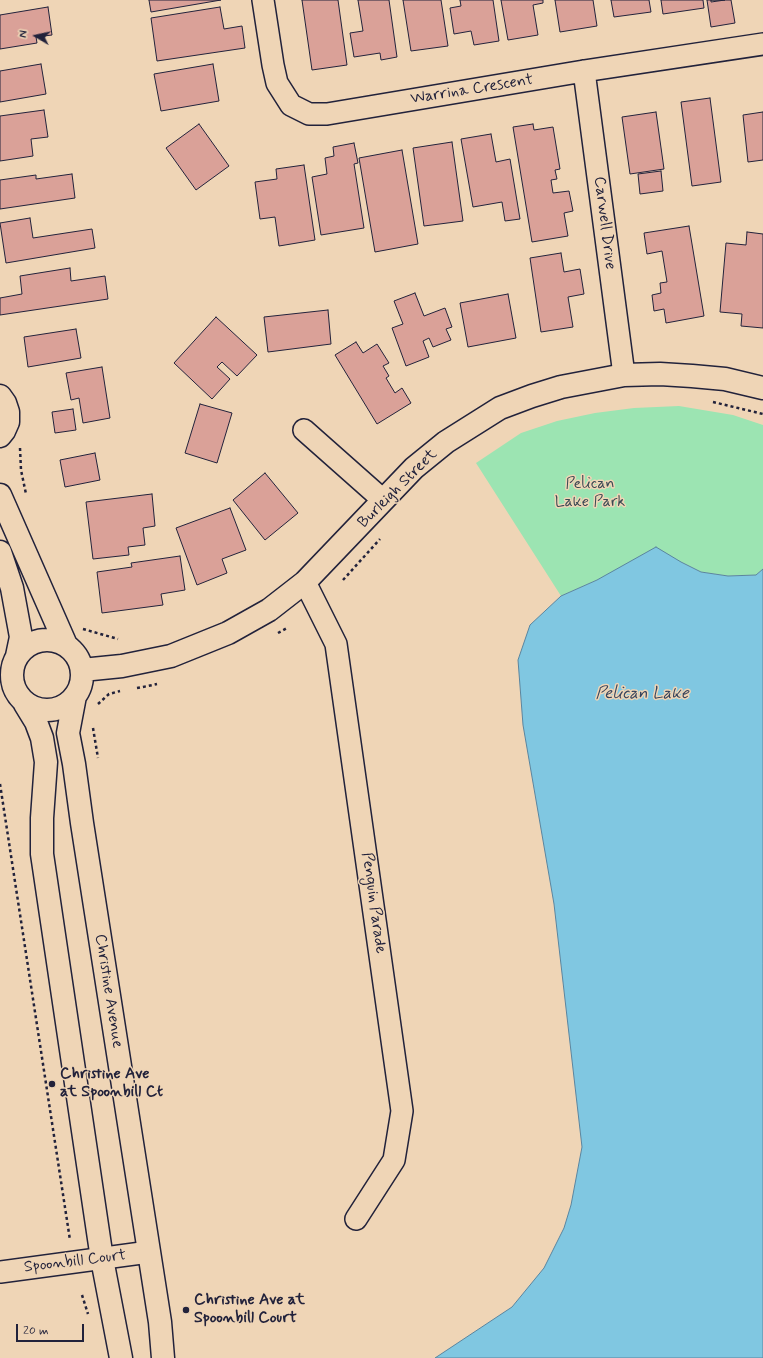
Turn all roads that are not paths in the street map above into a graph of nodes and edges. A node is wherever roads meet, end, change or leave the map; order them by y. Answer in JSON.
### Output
{"nodes":[{"id":1,"x":263,"y":0,"type":"edge"},
{"id":2,"x":763,"y":44,"type":"edge"},
{"id":3,"x":584,"y":71,"type":"junction"},
{"id":4,"x":624,"y":375,"type":"junction"},
{"id":5,"x":763,"y":388,"type":"edge"},
{"id":6,"x":0,"y":396,"type":"edge"},
{"id":7,"x":304,"y":430,"type":"dead end"},
{"id":8,"x":0,"y":436,"type":"edge"},
{"id":9,"x":0,"y":494,"type":"edge"},
{"id":10,"x":383,"y":500,"type":"junction"},
{"id":11,"x":0,"y":552,"type":"edge"},
{"id":12,"x":306,"y":582,"type":"junction"},
{"id":13,"x":72,"y":636,"type":"junction"},
{"id":14,"x":17,"y":656,"type":"junction"},
{"id":15,"x":82,"y":670,"type":"junction"},
{"id":16,"x":75,"y":696,"type":"junction"},
{"id":17,"x":25,"y":704,"type":"junction"},
{"id":18,"x":356,"y":1219,"type":"dead end"},
{"id":19,"x":149,"y":1252,"type":"junction"},
{"id":20,"x":102,"y":1259,"type":"junction"},
{"id":21,"x":0,"y":1272,"type":"edge"},
{"id":22,"x":121,"y":1358,"type":"edge"},
{"id":23,"x":163,"y":1358,"type":"edge"}],
"edges":[{"from":1,"to":3,"type":"street","name":"Warrina Crescent"},
{"from":2,"to":3,"type":"street","name":"Warrina Crescent"},
{"from":3,"to":4,"type":"street","name":"Carwell Drive"},
{"from":4,"to":5,"type":"street","name":"Burleigh Street"},
{"from":4,"to":10,"type":"street","name":"Burleigh Street"},
{"from":6,"to":8,"type":"street"},
{"from":7,"to":10,"type":"street"},
{"from":9,"to":13,"type":"street"},
{"from":10,"to":12,"type":"street","name":"Burleigh Street"},
{"from":11,"to":14,"type":"street"},
{"from":12,"to":15,"type":"street","name":"Burleigh Street"},
{"from":12,"to":18,"type":"street","name":"Penguin Parade"},
{"from":13,"to":14,"type":"street"},
{"from":13,"to":15,"type":"street"},
{"from":14,"to":17,"type":"street"},
{"from":15,"to":16,"type":"street"},
{"from":16,"to":17,"type":"street"},
{"from":16,"to":19,"type":"street","name":"Christine Avenue"},
{"from":17,"to":20,"type":"street"},
{"from":19,"to":20,"type":"street","name":"Spoonbill Court"},
{"from":19,"to":23,"type":"street","name":"Christine Avenue"},
{"from":20,"to":21,"type":"street","name":"Spoonbill Court"},
{"from":20,"to":22,"type":"street"}]}
